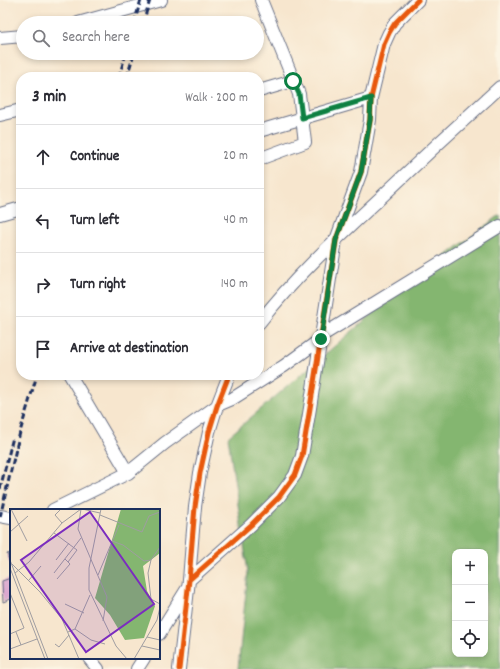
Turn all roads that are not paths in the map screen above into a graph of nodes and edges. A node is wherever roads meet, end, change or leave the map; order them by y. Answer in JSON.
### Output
{"nodes":[{"id":1,"x":161,"y":0,"type":"edge"},
{"id":2,"x":261,"y":0,"type":"edge"},
{"id":3,"x":418,"y":0,"type":"edge"},
{"id":4,"x":130,"y":4,"type":"edge"},
{"id":5,"x":97,"y":16,"type":"edge"},
{"id":6,"x":16,"y":37,"type":"edge"},
{"id":7,"x":0,"y":38,"type":"edge"},
{"id":8,"x":293,"y":81,"type":"junction"},
{"id":9,"x":500,"y":86,"type":"edge"},
{"id":10,"x":264,"y":90,"type":"edge"},
{"id":11,"x":371,"y":98,"type":"junction"},
{"id":12,"x":16,"y":111,"type":"edge"},
{"id":13,"x":0,"y":115,"type":"edge"},
{"id":14,"x":302,"y":118,"type":"junction"},
{"id":15,"x":264,"y":129,"type":"edge"},
{"id":16,"x":264,"y":157,"type":"edge"},
{"id":17,"x":16,"y":209,"type":"edge"},
{"id":18,"x":0,"y":214,"type":"edge"},
{"id":19,"x":500,"y":226,"type":"edge"},
{"id":20,"x":336,"y":240,"type":"junction"},
{"id":21,"x":264,"y":317,"type":"edge"},
{"id":22,"x":321,"y":337,"type":"junction"},
{"id":23,"x":264,"y":379,"type":"edge"},
{"id":24,"x":73,"y":380,"type":"edge"},
{"id":25,"x":226,"y":380,"type":"edge"},
{"id":26,"x":262,"y":380,"type":"edge"},
{"id":27,"x":217,"y":405,"type":"junction"},
{"id":28,"x":128,"y":473,"type":"junction"},
{"id":29,"x":55,"y":509,"type":"edge"},
{"id":30,"x":0,"y":516,"type":"edge"},
{"id":31,"x":10,"y":518,"type":"edge"},
{"id":32,"x":189,"y":584,"type":"junction"},
{"id":33,"x":160,"y":632,"type":"edge"},
{"id":34,"x":90,"y":659,"type":"edge"},
{"id":35,"x":143,"y":659,"type":"edge"},
{"id":36,"x":98,"y":669,"type":"edge"},
{"id":37,"x":137,"y":669,"type":"edge"},
{"id":38,"x":178,"y":669,"type":"edge"}],
"edges":[{"from":1,"to":4,"type":"street"},
{"from":2,"to":8,"type":"street"},
{"from":3,"to":11,"type":"street"},
{"from":4,"to":5,"type":"street"},
{"from":6,"to":7,"type":"street"},
{"from":8,"to":10,"type":"street"},
{"from":8,"to":14,"type":"street"},
{"from":9,"to":20,"type":"street"},
{"from":11,"to":14,"type":"street"},
{"from":11,"to":20,"type":"street"},
{"from":12,"to":13,"type":"street"},
{"from":14,"to":15,"type":"street"},
{"from":14,"to":16,"type":"street"},
{"from":17,"to":18,"type":"street"},
{"from":19,"to":22,"type":"street"},
{"from":20,"to":21,"type":"street"},
{"from":20,"to":22,"type":"street"},
{"from":22,"to":23,"type":"street"},
{"from":22,"to":32,"type":"street"},
{"from":24,"to":28,"type":"street"},
{"from":25,"to":27,"type":"street"},
{"from":26,"to":27,"type":"street"},
{"from":27,"to":28,"type":"street"},
{"from":27,"to":32,"type":"street"},
{"from":28,"to":29,"type":"street"},
{"from":30,"to":31,"type":"street"},
{"from":32,"to":33,"type":"street"},
{"from":32,"to":38,"type":"street"},
{"from":34,"to":36,"type":"street"},
{"from":35,"to":37,"type":"street"}]}
